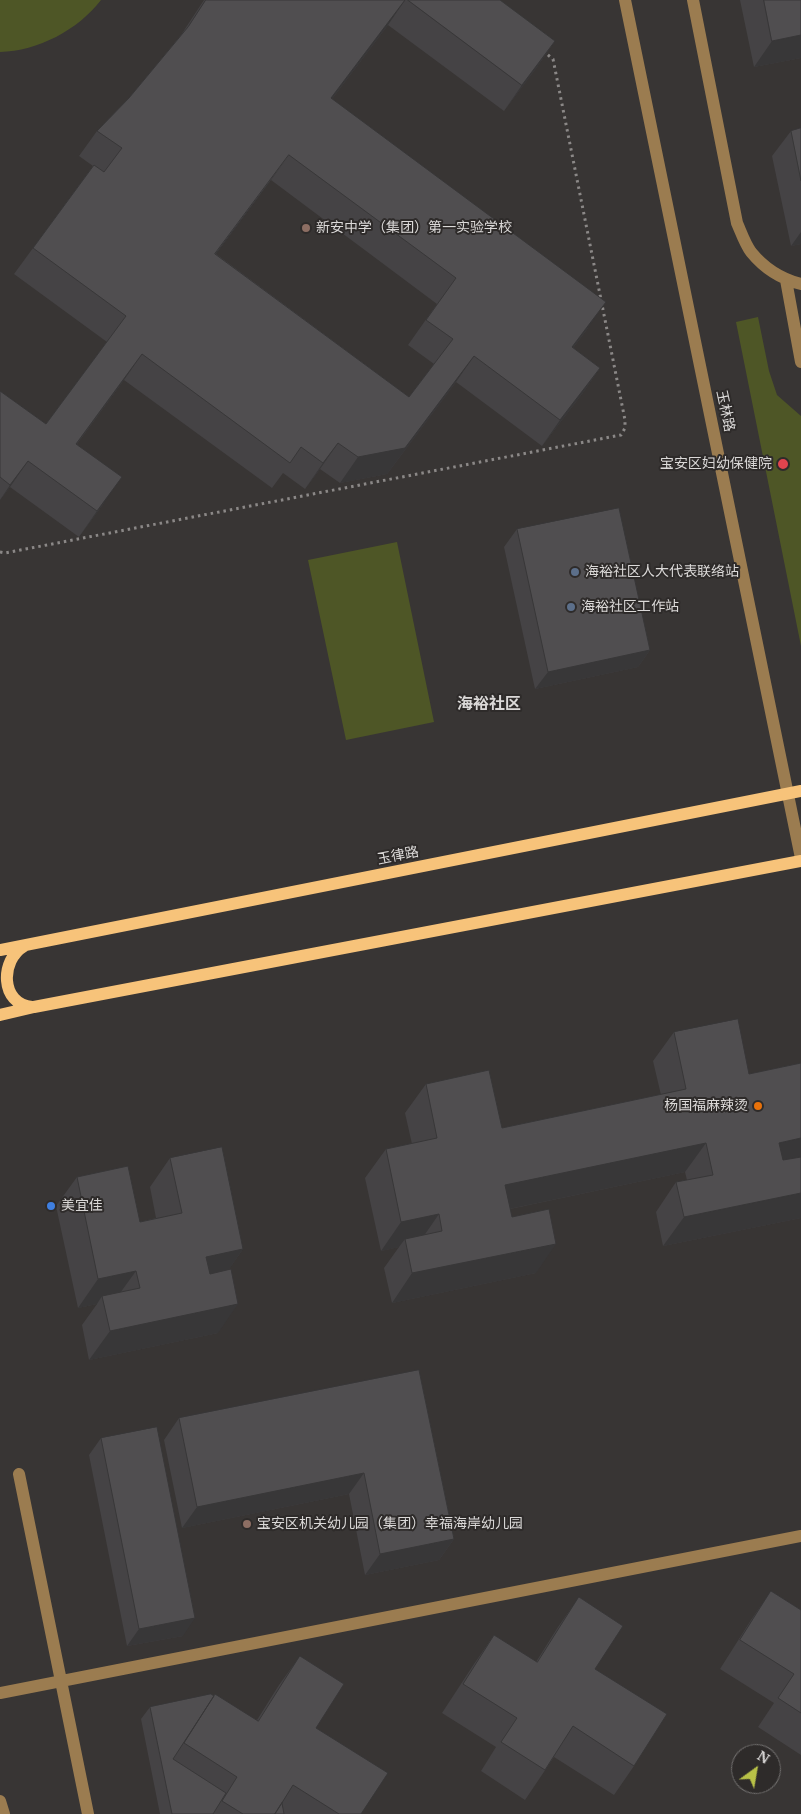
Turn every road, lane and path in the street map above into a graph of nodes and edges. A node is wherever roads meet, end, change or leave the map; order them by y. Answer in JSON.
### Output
{"nodes":[{"id":1,"x":625,"y":0,"type":"edge"},
{"id":2,"x":693,"y":0,"type":"edge"},
{"id":3,"x":538,"y":47,"type":"edge"},
{"id":4,"x":786,"y":280,"type":"junction"},
{"id":5,"x":801,"y":284,"type":"edge"},
{"id":6,"x":801,"y":362,"type":"edge"},
{"id":7,"x":0,"y":552,"type":"edge"},
{"id":8,"x":801,"y":792,"type":"edge"},
{"id":9,"x":787,"y":794,"type":"junction"},
{"id":10,"x":801,"y":860,"type":"edge"},
{"id":11,"x":24,"y":946,"type":"junction"},
{"id":12,"x":0,"y":950,"type":"edge"},
{"id":13,"x":34,"y":1007,"type":"junction"},
{"id":14,"x":0,"y":1016,"type":"edge"},
{"id":15,"x":19,"y":1474,"type":"dead end"},
{"id":16,"x":801,"y":1536,"type":"edge"},
{"id":17,"x":62,"y":1681,"type":"junction"},
{"id":18,"x":0,"y":1693,"type":"edge"},
{"id":19,"x":0,"y":1801,"type":"edge"},
{"id":20,"x":4,"y":1814,"type":"edge"},
{"id":21,"x":88,"y":1814,"type":"edge"}],
"edges":[{"from":1,"to":9,"type":"street","name":"玉林路"},
{"from":2,"to":4,"type":"street"},
{"from":3,"to":7,"type":"path"},
{"from":4,"to":5,"type":"street"},
{"from":4,"to":6,"type":"street"},
{"from":8,"to":9,"type":"main road","name":"玉律路"},
{"from":9,"to":10,"type":"street","name":"玉林路"},
{"from":9,"to":11,"type":"main road","name":"玉律路"},
{"from":10,"to":13,"type":"main road"},
{"from":11,"to":12,"type":"main road","name":"玉律路"},
{"from":11,"to":13,"type":"main road"},
{"from":13,"to":14,"type":"main road"},
{"from":15,"to":17,"type":"street"},
{"from":16,"to":17,"type":"street"},
{"from":17,"to":18,"type":"street"},
{"from":17,"to":21,"type":"street"},
{"from":19,"to":20,"type":"street"}]}
